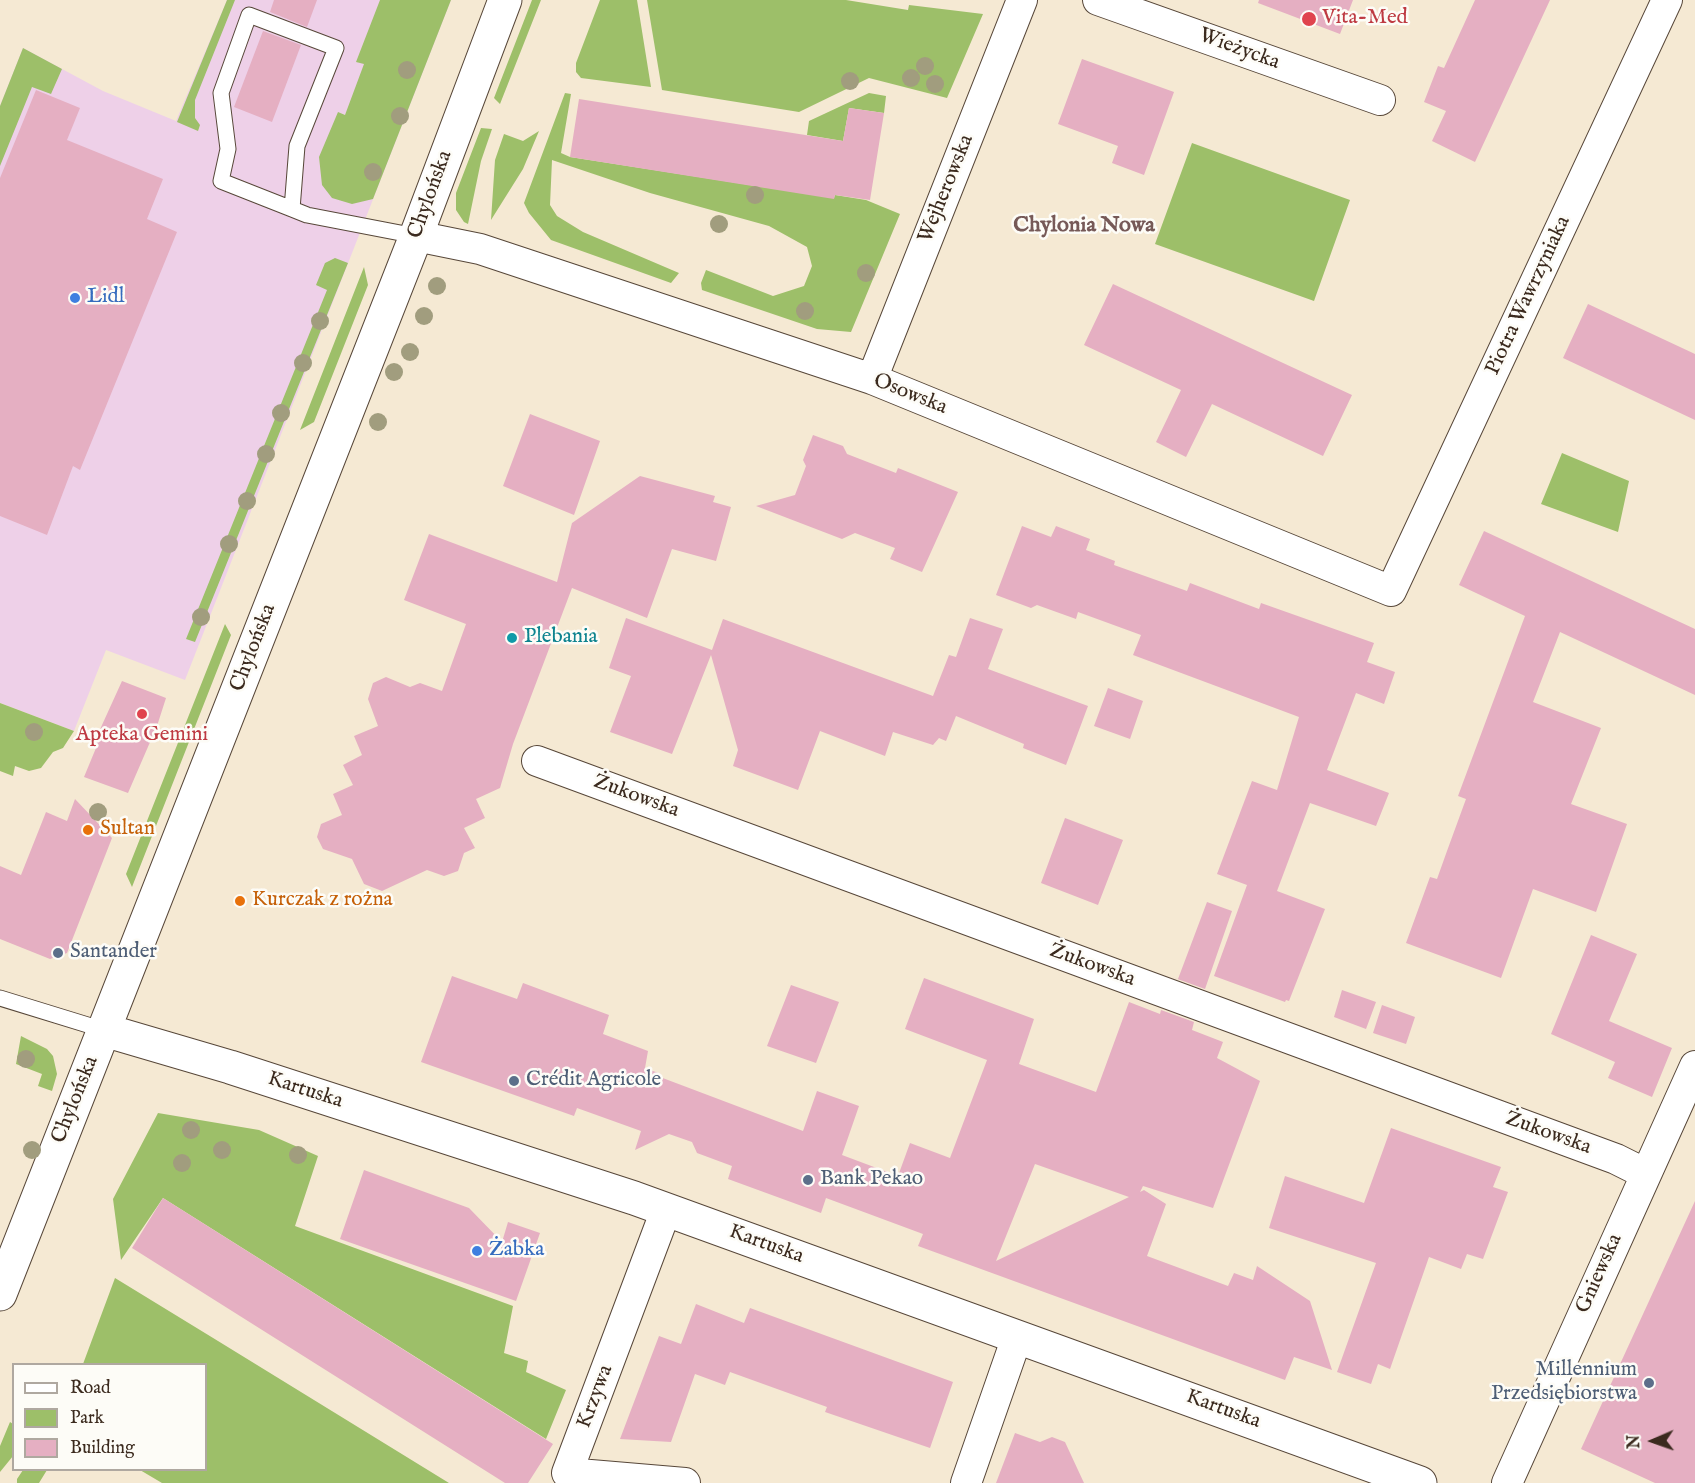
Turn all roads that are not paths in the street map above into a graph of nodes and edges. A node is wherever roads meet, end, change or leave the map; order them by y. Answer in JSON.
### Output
{"nodes":[{"id":1,"x":505,"y":0,"type":"edge"},
{"id":2,"x":1022,"y":0,"type":"edge"},
{"id":3,"x":1098,"y":0,"type":"edge"},
{"id":4,"x":1667,"y":0,"type":"edge"},
{"id":5,"x":1380,"y":100,"type":"dead end"},
{"id":6,"x":292,"y":209,"type":"junction"},
{"id":7,"x":416,"y":236,"type":"junction"},
{"id":8,"x":872,"y":379,"type":"junction"},
{"id":9,"x":1391,"y":591,"type":"joint"},
{"id":10,"x":537,"y":761,"type":"dead end"},
{"id":11,"x":0,"y":998,"type":"edge"},
{"id":12,"x":104,"y":1030,"type":"junction"},
{"id":13,"x":1695,"y":1066,"type":"edge"},
{"id":14,"x":1646,"y":1174,"type":"junction"},
{"id":15,"x":666,"y":1210,"type":"junction"},
{"id":16,"x":0,"y":1294,"type":"edge"},
{"id":17,"x":1017,"y":1337,"type":"junction"},
{"id":18,"x":566,"y":1478,"type":"edge"},
{"id":19,"x":685,"y":1483,"type":"edge"},
{"id":20,"x":966,"y":1483,"type":"edge"},
{"id":21,"x":1420,"y":1483,"type":"edge"},
{"id":22,"x":1507,"y":1483,"type":"edge"}],
"edges":[{"from":1,"to":7,"type":"street","name":"Chylońska"},
{"from":2,"to":8,"type":"street","name":"Wejherowska"},
{"from":3,"to":5,"type":"street","name":"Wieżycka"},
{"from":4,"to":9,"type":"street","name":"Piotra Wawrzyniaka"},
{"from":6,"to":6,"type":"lane"},
{"from":6,"to":7,"type":"lane"},
{"from":7,"to":8,"type":"street","name":"Osowska"},
{"from":7,"to":12,"type":"street","name":"Chylońska"},
{"from":8,"to":9,"type":"street","name":"Osowska"},
{"from":10,"to":14,"type":"street","name":"Żukowska"},
{"from":11,"to":12,"type":"lane"},
{"from":12,"to":15,"type":"street","name":"Kartuska"},
{"from":12,"to":16,"type":"street","name":"Chylońska"},
{"from":13,"to":14,"type":"street","name":"Gniewska"},
{"from":14,"to":22,"type":"street","name":"Gniewska"},
{"from":15,"to":17,"type":"street","name":"Kartuska"},
{"from":15,"to":18,"type":"street","name":"Krzywa"},
{"from":17,"to":20,"type":"street"},
{"from":17,"to":21,"type":"street","name":"Kartuska"},
{"from":18,"to":19,"type":"street","name":"Krzywa"}]}
